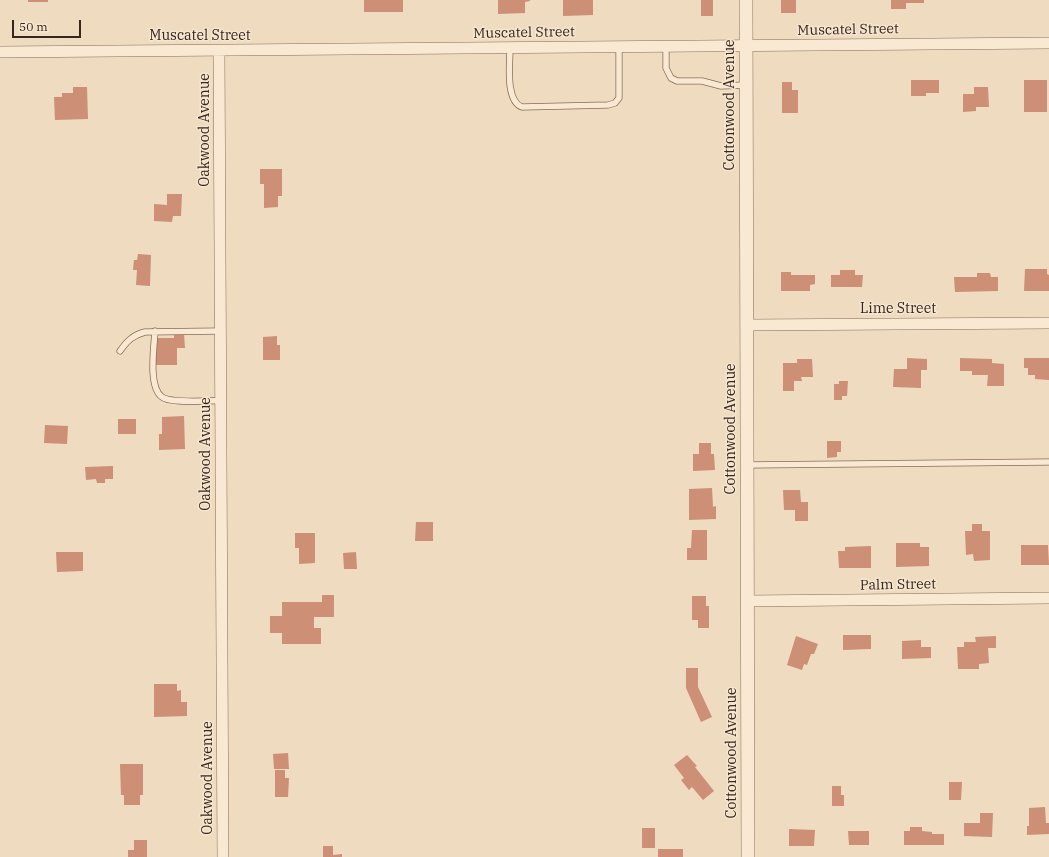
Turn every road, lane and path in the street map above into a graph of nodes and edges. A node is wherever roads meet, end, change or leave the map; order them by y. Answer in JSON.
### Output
{"nodes":[{"id":1,"x":746,"y":0,"type":"edge"},
{"id":2,"x":1049,"y":43,"type":"edge"},
{"id":3,"x":746,"y":46,"type":"junction"},
{"id":4,"x":619,"y":47,"type":"junction"},
{"id":5,"x":666,"y":47,"type":"junction"},
{"id":6,"x":510,"y":48,"type":"junction"},
{"id":7,"x":220,"y":51,"type":"junction"},
{"id":8,"x":0,"y":52,"type":"edge"},
{"id":9,"x":746,"y":85,"type":"junction"},
{"id":10,"x":1049,"y":323,"type":"edge"},
{"id":11,"x":747,"y":325,"type":"junction"},
{"id":12,"x":155,"y":331,"type":"junction"},
{"id":13,"x":221,"y":331,"type":"junction"},
{"id":14,"x":120,"y":352,"type":"dead end"},
{"id":15,"x":221,"y":400,"type":"junction"},
{"id":16,"x":1049,"y":462,"type":"edge"},
{"id":17,"x":747,"y":465,"type":"junction"},
{"id":18,"x":1049,"y":598,"type":"edge"},
{"id":19,"x":748,"y":601,"type":"junction"},
{"id":20,"x":223,"y":857,"type":"edge"},
{"id":21,"x":748,"y":857,"type":"edge"}],
"edges":[{"from":1,"to":3,"type":"street","name":"Cottonwood Avenue"},
{"from":2,"to":3,"type":"street","name":"Muscatel Street"},
{"from":3,"to":5,"type":"street","name":"Muscatel Street"},
{"from":3,"to":9,"type":"street","name":"Cottonwood Avenue"},
{"from":4,"to":5,"type":"street","name":"Muscatel Street"},
{"from":4,"to":6,"type":"street","name":"Muscatel Street"},
{"from":4,"to":6,"type":"lane"},
{"from":5,"to":9,"type":"lane"},
{"from":6,"to":7,"type":"street","name":"Muscatel Street"},
{"from":7,"to":8,"type":"street","name":"Muscatel Street"},
{"from":7,"to":13,"type":"street","name":"Oakwood Avenue"},
{"from":9,"to":11,"type":"street","name":"Cottonwood Avenue"},
{"from":10,"to":11,"type":"street","name":"Lime Street"},
{"from":11,"to":17,"type":"street","name":"Cottonwood Avenue"},
{"from":12,"to":13,"type":"lane"},
{"from":12,"to":14,"type":"lane"},
{"from":12,"to":15,"type":"lane"},
{"from":13,"to":15,"type":"street","name":"Oakwood Avenue"},
{"from":15,"to":20,"type":"street","name":"Oakwood Avenue"},
{"from":16,"to":17,"type":"lane"},
{"from":17,"to":19,"type":"street","name":"Cottonwood Avenue"},
{"from":18,"to":19,"type":"street","name":"Palm Street"},
{"from":19,"to":21,"type":"street","name":"Cottonwood Avenue"}]}
